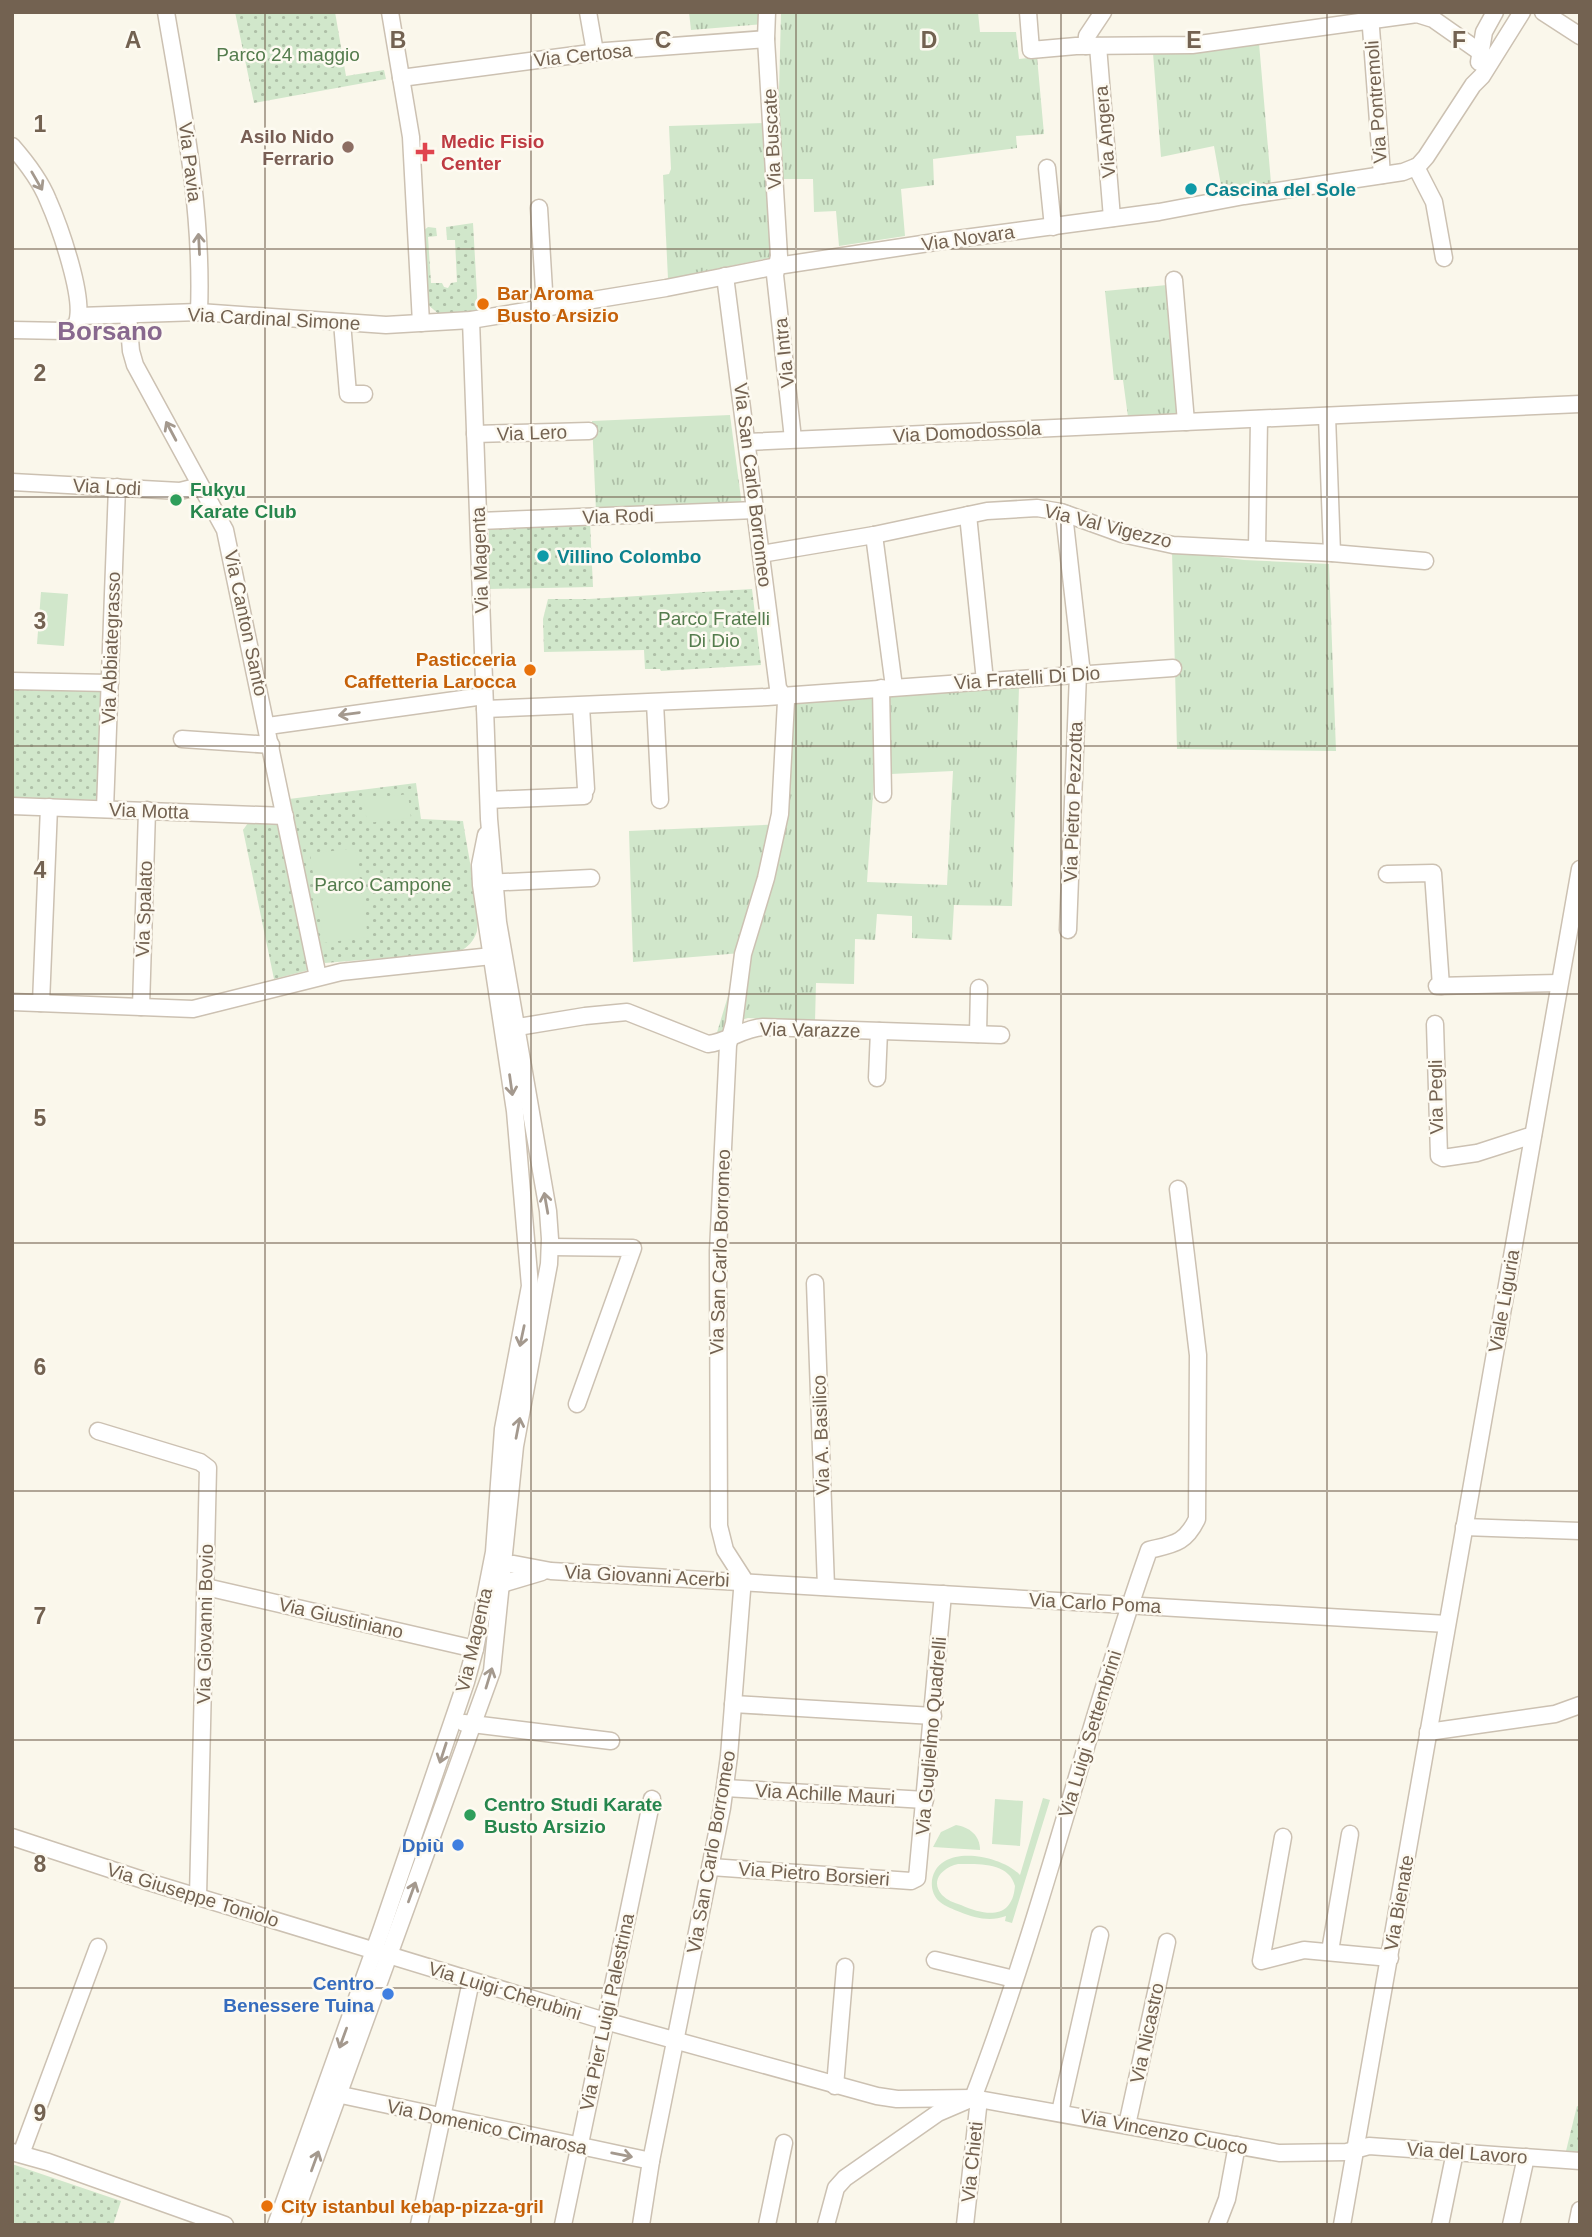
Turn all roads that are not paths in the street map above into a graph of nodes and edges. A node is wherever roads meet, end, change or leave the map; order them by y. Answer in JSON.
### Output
{"nodes":[{"id":1,"x":166,"y":12,"type":"edge"},
{"id":2,"x":390,"y":12,"type":"edge"},
{"id":3,"x":588,"y":12,"type":"edge"},
{"id":4,"x":768,"y":12,"type":"edge"},
{"id":5,"x":1028,"y":12,"type":"edge"},
{"id":6,"x":1103,"y":12,"type":"edge"},
{"id":7,"x":1495,"y":12,"type":"edge"},
{"id":8,"x":1522,"y":12,"type":"edge"},
{"id":9,"x":1543,"y":12,"type":"edge"},
{"id":10,"x":1371,"y":28,"type":"dead end"},
{"id":11,"x":1580,"y":36,"type":"edge"},
{"id":12,"x":766,"y":39,"type":"junction"},
{"id":13,"x":1482,"y":41,"type":"junction"},
{"id":14,"x":1092,"y":46,"type":"junction"},
{"id":15,"x":1498,"y":48,"type":"junction"},
{"id":16,"x":595,"y":52,"type":"junction"},
{"id":17,"x":401,"y":78,"type":"junction"},
{"id":18,"x":1474,"y":85,"type":"junction"},
{"id":19,"x":12,"y":146,"type":"edge"},
{"id":20,"x":1416,"y":167,"type":"junction"},
{"id":21,"x":1046,"y":168,"type":"dead end"},
{"id":22,"x":1382,"y":176,"type":"junction"},
{"id":23,"x":539,"y":208,"type":"dead end"},
{"id":24,"x":1112,"y":218,"type":"junction"},
{"id":25,"x":1053,"y":226,"type":"junction"},
{"id":26,"x":1444,"y":258,"type":"dead end"},
{"id":27,"x":777,"y":266,"type":"junction"},
{"id":28,"x":725,"y":276,"type":"junction"},
{"id":29,"x":1174,"y":280,"type":"dead end"},
{"id":30,"x":545,"y":307,"type":"junction"},
{"id":31,"x":199,"y":312,"type":"junction"},
{"id":32,"x":128,"y":315,"type":"junction"},
{"id":33,"x":79,"y":316,"type":"junction"},
{"id":34,"x":471,"y":320,"type":"junction"},
{"id":35,"x":342,"y":322,"type":"junction"},
{"id":36,"x":421,"y":323,"type":"junction"},
{"id":37,"x":12,"y":330,"type":"edge"},
{"id":38,"x":364,"y":394,"type":"dead end"},
{"id":39,"x":1580,"y":404,"type":"edge"},
{"id":40,"x":1327,"y":415,"type":"junction"},
{"id":41,"x":1259,"y":419,"type":"junction"},
{"id":42,"x":1186,"y":422,"type":"junction"},
{"id":43,"x":589,"y":431,"type":"dead end"},
{"id":44,"x":475,"y":434,"type":"junction"},
{"id":45,"x":793,"y":439,"type":"junction"},
{"id":46,"x":747,"y":442,"type":"junction"},
{"id":47,"x":12,"y":482,"type":"edge"},
{"id":48,"x":200,"y":486,"type":"junction"},
{"id":49,"x":117,"y":487,"type":"junction"},
{"id":50,"x":756,"y":510,"type":"junction"},
{"id":51,"x":1066,"y":514,"type":"junction"},
{"id":52,"x":968,"y":515,"type":"junction"},
{"id":53,"x":479,"y":522,"type":"junction"},
{"id":54,"x":874,"y":535,"type":"junction"},
{"id":55,"x":1257,"y":549,"type":"junction"},
{"id":56,"x":1332,"y":553,"type":"junction"},
{"id":57,"x":761,"y":554,"type":"junction"},
{"id":58,"x":1425,"y":561,"type":"dead end"},
{"id":59,"x":1173,"y":668,"type":"dead end"},
{"id":60,"x":1080,"y":674,"type":"junction"},
{"id":61,"x":12,"y":681,"type":"edge"},
{"id":62,"x":985,"y":681,"type":"junction"},
{"id":63,"x":110,"y":683,"type":"junction"},
{"id":64,"x":888,"y":687,"type":"junction"},
{"id":65,"x":782,"y":695,"type":"junction"},
{"id":66,"x":485,"y":703,"type":"junction"},
{"id":67,"x":655,"y":703,"type":"junction"},
{"id":68,"x":581,"y":706,"type":"junction"},
{"id":69,"x":268,"y":726,"type":"junction"},
{"id":70,"x":182,"y":739,"type":"dead end"},
{"id":71,"x":271,"y":745,"type":"junction"},
{"id":72,"x":883,"y":794,"type":"dead end"},
{"id":73,"x":489,"y":800,"type":"junction"},
{"id":74,"x":660,"y":800,"type":"dead end"},
{"id":75,"x":12,"y":806,"type":"edge"},
{"id":76,"x":48,"y":807,"type":"junction"},
{"id":77,"x":105,"y":809,"type":"junction"},
{"id":78,"x":147,"y":810,"type":"junction"},
{"id":79,"x":285,"y":816,"type":"junction"},
{"id":80,"x":1580,"y":869,"type":"edge"},
{"id":81,"x":1387,"y":874,"type":"dead end"},
{"id":82,"x":590,"y":878,"type":"dead end"},
{"id":83,"x":487,"y":883,"type":"junction"},
{"id":84,"x":1068,"y":930,"type":"dead end"},
{"id":85,"x":498,"y":956,"type":"junction"},
{"id":86,"x":318,"y":977,"type":"junction"},
{"id":87,"x":1559,"y":983,"type":"junction"},
{"id":88,"x":979,"y":988,"type":"dead end"},
{"id":89,"x":12,"y":1002,"type":"edge"},
{"id":90,"x":41,"y":1003,"type":"junction"},
{"id":91,"x":141,"y":1007,"type":"junction"},
{"id":92,"x":1435,"y":1024,"type":"dead end"},
{"id":93,"x":509,"y":1029,"type":"junction"},
{"id":94,"x":879,"y":1031,"type":"junction"},
{"id":95,"x":978,"y":1034,"type":"junction"},
{"id":96,"x":1001,"y":1035,"type":"dead end"},
{"id":97,"x":732,"y":1036,"type":"junction"},
{"id":98,"x":877,"y":1078,"type":"dead end"},
{"id":99,"x":1533,"y":1135,"type":"junction"},
{"id":100,"x":1178,"y":1189,"type":"dead end"},
{"id":101,"x":551,"y":1247,"type":"junction"},
{"id":102,"x":815,"y":1283,"type":"dead end"},
{"id":103,"x":536,"y":1302,"type":"junction"},
{"id":104,"x":577,"y":1404,"type":"dead end"},
{"id":105,"x":98,"y":1431,"type":"dead end"},
{"id":106,"x":1464,"y":1527,"type":"junction"},
{"id":107,"x":1580,"y":1531,"type":"edge"},
{"id":108,"x":496,"y":1574,"type":"junction"},
{"id":109,"x":743,"y":1582,"type":"junction"},
{"id":110,"x":206,"y":1587,"type":"junction"},
{"id":111,"x":826,"y":1587,"type":"junction"},
{"id":112,"x":943,"y":1594,"type":"junction"},
{"id":113,"x":1129,"y":1605,"type":"junction"},
{"id":114,"x":1447,"y":1624,"type":"junction"},
{"id":115,"x":475,"y":1649,"type":"junction"},
{"id":116,"x":733,"y":1704,"type":"junction"},
{"id":117,"x":1580,"y":1705,"type":"edge"},
{"id":118,"x":933,"y":1716,"type":"junction"},
{"id":119,"x":454,"y":1720,"type":"junction"},
{"id":120,"x":473,"y":1724,"type":"junction"},
{"id":121,"x":1428,"y":1732,"type":"junction"},
{"id":122,"x":611,"y":1741,"type":"dead end"},
{"id":123,"x":725,"y":1788,"type":"junction"},
{"id":124,"x":652,"y":1799,"type":"dead end"},
{"id":125,"x":925,"y":1800,"type":"junction"},
{"id":126,"x":1350,"y":1835,"type":"dead end"},
{"id":127,"x":12,"y":1837,"type":"edge"},
{"id":128,"x":1283,"y":1837,"type":"dead end"},
{"id":129,"x":711,"y":1867,"type":"junction"},
{"id":130,"x":918,"y":1878,"type":"joint"},
{"id":131,"x":198,"y":1897,"type":"junction"},
{"id":132,"x":1100,"y":1935,"type":"dead end"},
{"id":133,"x":1167,"y":1942,"type":"dead end"},
{"id":134,"x":98,"y":1947,"type":"dead end"},
{"id":135,"x":1330,"y":1951,"type":"junction"},
{"id":136,"x":381,"y":1953,"type":"junction"},
{"id":137,"x":1390,"y":1958,"type":"junction"},
{"id":138,"x":935,"y":1960,"type":"dead end"},
{"id":139,"x":845,"y":1967,"type":"dead end"},
{"id":140,"x":1014,"y":1979,"type":"junction"},
{"id":141,"x":471,"y":1981,"type":"junction"},
{"id":142,"x":605,"y":2021,"type":"junction"},
{"id":143,"x":676,"y":2042,"type":"junction"},
{"id":144,"x":835,"y":2086,"type":"junction"},
{"id":145,"x":332,"y":2093,"type":"junction"},
{"id":146,"x":897,"y":2099,"type":"junction"},
{"id":147,"x":976,"y":2099,"type":"junction"},
{"id":148,"x":1059,"y":2112,"type":"junction"},
{"id":149,"x":443,"y":2117,"type":"junction"},
{"id":150,"x":1127,"y":2125,"type":"junction"},
{"id":151,"x":914,"y":2130,"type":"junction"},
{"id":152,"x":784,"y":2143,"type":"dead end"},
{"id":153,"x":1237,"y":2145,"type":"junction"},
{"id":154,"x":579,"y":2146,"type":"junction"},
{"id":155,"x":1355,"y":2150,"type":"junction"},
{"id":156,"x":1455,"y":2152,"type":"junction"},
{"id":157,"x":16,"y":2153,"type":"edge"},
{"id":158,"x":1526,"y":2157,"type":"junction"},
{"id":159,"x":651,"y":2161,"type":"junction"},
{"id":160,"x":1580,"y":2161,"type":"edge"},
{"id":161,"x":1580,"y":2210,"type":"edge"},
{"id":162,"x":225,"y":2225,"type":"edge"},
{"id":163,"x":276,"y":2225,"type":"edge"},
{"id":164,"x":291,"y":2225,"type":"edge"},
{"id":165,"x":419,"y":2225,"type":"edge"},
{"id":166,"x":563,"y":2225,"type":"edge"},
{"id":167,"x":641,"y":2225,"type":"edge"},
{"id":168,"x":767,"y":2225,"type":"edge"},
{"id":169,"x":826,"y":2225,"type":"edge"},
{"id":170,"x":965,"y":2225,"type":"edge"},
{"id":171,"x":1217,"y":2225,"type":"edge"},
{"id":172,"x":1342,"y":2225,"type":"edge"},
{"id":173,"x":1440,"y":2225,"type":"edge"},
{"id":174,"x":1511,"y":2225,"type":"edge"},
{"id":175,"x":1577,"y":2225,"type":"edge"}],
"edges":[{"from":31,"to":1,"type":"street","name":"Via Pavia","one_way":true},
{"from":2,"to":17,"type":"street"},
{"from":3,"to":16,"type":"street"},
{"from":4,"to":12,"type":"street","name":"Via Buscate"},
{"from":5,"to":14,"type":"street"},
{"from":6,"to":14,"type":"street"},
{"from":7,"to":13,"type":"street"},
{"from":8,"to":15,"type":"street"},
{"from":9,"to":11,"type":"street"},
{"from":10,"to":22,"type":"street","name":"Via Pontremoli"},
{"from":12,"to":16,"type":"street","name":"Via Certosa"},
{"from":12,"to":27,"type":"street","name":"Via Buscate"},
{"from":13,"to":14,"type":"street"},
{"from":13,"to":15,"type":"street"},
{"from":13,"to":18,"type":"street"},
{"from":14,"to":24,"type":"street","name":"Via Angera"},
{"from":15,"to":18,"type":"street"},
{"from":16,"to":17,"type":"street","name":"Via Certosa"},
{"from":17,"to":36,"type":"street"},
{"from":18,"to":20,"type":"street"},
{"from":19,"to":33,"type":"street","one_way":true},
{"from":20,"to":22,"type":"street","name":"Via Novara"},
{"from":20,"to":26,"type":"street"},
{"from":21,"to":25,"type":"street"},
{"from":22,"to":24,"type":"street","name":"Via Novara"},
{"from":23,"to":30,"type":"street"},
{"from":24,"to":25,"type":"street","name":"Via Novara"},
{"from":25,"to":27,"type":"street","name":"Via Novara"},
{"from":27,"to":28,"type":"street","name":"Via Novara"},
{"from":27,"to":45,"type":"street","name":"Via Intra"},
{"from":28,"to":30,"type":"street","name":"Via Novara"},
{"from":28,"to":46,"type":"street","name":"Via San Carlo Borromeo"},
{"from":29,"to":42,"type":"street"},
{"from":30,"to":34,"type":"street","name":"Via Novara"},
{"from":31,"to":32,"type":"street","name":"Via Cardinal Simone"},
{"from":31,"to":35,"type":"street","name":"Via Cardinal Simone"},
{"from":32,"to":33,"type":"street","name":"Via Cardinal Simone"},
{"from":48,"to":32,"type":"street","name":"Via Canton Santo","one_way":true},
{"from":33,"to":37,"type":"street"},
{"from":34,"to":36,"type":"street","name":"Via Novara"},
{"from":34,"to":44,"type":"street","name":"Via Magenta"},
{"from":35,"to":36,"type":"street","name":"Via Cardinal Simone"},
{"from":35,"to":38,"type":"street"},
{"from":39,"to":40,"type":"street","name":"Via Domodossola"},
{"from":40,"to":41,"type":"street","name":"Via Domodossola"},
{"from":40,"to":56,"type":"street"},
{"from":41,"to":42,"type":"street","name":"Via Domodossola"},
{"from":41,"to":55,"type":"street"},
{"from":42,"to":45,"type":"street","name":"Via Domodossola"},
{"from":43,"to":44,"type":"street","name":"Via Lero"},
{"from":44,"to":53,"type":"street","name":"Via Magenta"},
{"from":45,"to":46,"type":"street","name":"Via Domodossola"},
{"from":46,"to":50,"type":"street","name":"Via San Carlo Borromeo"},
{"from":47,"to":49,"type":"street","name":"Via Lodi"},
{"from":48,"to":49,"type":"street","name":"Via Lodi"},
{"from":48,"to":69,"type":"street","name":"Via Canton Santo"},
{"from":49,"to":63,"type":"street","name":"Via Abbiategrasso"},
{"from":50,"to":53,"type":"street","name":"Via Rodi"},
{"from":50,"to":57,"type":"street","name":"Via San Carlo Borromeo"},
{"from":51,"to":52,"type":"street","name":"Via Val Vigezzo"},
{"from":51,"to":55,"type":"street","name":"Via Val Vigezzo"},
{"from":51,"to":60,"type":"street","name":"Via Pietro Pezzotta"},
{"from":52,"to":54,"type":"street","name":"Via Val Vigezzo"},
{"from":52,"to":62,"type":"street"},
{"from":53,"to":66,"type":"street","name":"Via Magenta"},
{"from":54,"to":57,"type":"street","name":"Via Val Vigezzo"},
{"from":54,"to":64,"type":"street"},
{"from":55,"to":56,"type":"street","name":"Via Val Vigezzo"},
{"from":56,"to":58,"type":"street","name":"Via Val Vigezzo"},
{"from":57,"to":65,"type":"street","name":"Via San Carlo Borromeo"},
{"from":59,"to":60,"type":"street","name":"Via Fratelli Di Dio"},
{"from":60,"to":62,"type":"street","name":"Via Fratelli Di Dio"},
{"from":60,"to":84,"type":"street","name":"Via Pietro Pezzotta"},
{"from":61,"to":63,"type":"street"},
{"from":62,"to":64,"type":"street","name":"Via Fratelli Di Dio"},
{"from":63,"to":77,"type":"street","name":"Via Abbiategrasso"},
{"from":64,"to":65,"type":"street","name":"Via Fratelli Di Dio"},
{"from":64,"to":72,"type":"street"},
{"from":65,"to":67,"type":"street","name":"Via Fratelli Di Dio"},
{"from":65,"to":97,"type":"street","name":"Via San Carlo Borromeo"},
{"from":66,"to":68,"type":"street","name":"Via Fratelli Di Dio"},
{"from":66,"to":69,"type":"street","name":"Via Fratelli Di Dio","one_way":true},
{"from":66,"to":73,"type":"street","name":"Via Magenta"},
{"from":67,"to":68,"type":"street","name":"Via Fratelli Di Dio"},
{"from":67,"to":74,"type":"street"},
{"from":68,"to":73,"type":"street"},
{"from":69,"to":71,"type":"street","name":"Via Canton Santo"},
{"from":70,"to":71,"type":"street"},
{"from":71,"to":79,"type":"street","name":"Via Canton Santo"},
{"from":73,"to":83,"type":"street","name":"Via Magenta"},
{"from":75,"to":76,"type":"street","name":"Via Motta"},
{"from":76,"to":77,"type":"street","name":"Via Motta"},
{"from":76,"to":90,"type":"street"},
{"from":77,"to":78,"type":"street","name":"Via Motta"},
{"from":78,"to":79,"type":"street","name":"Via Motta"},
{"from":78,"to":91,"type":"street","name":"Via Spalato"},
{"from":79,"to":86,"type":"street","name":"Via Canton Santo"},
{"from":80,"to":87,"type":"street","name":"Viale Liguria"},
{"from":81,"to":87,"type":"street"},
{"from":82,"to":83,"type":"street"},
{"from":83,"to":85,"type":"street","name":"Via Magenta"},
{"from":85,"to":86,"type":"street"},
{"from":85,"to":93,"type":"street","name":"Via Magenta"},
{"from":86,"to":91,"type":"street"},
{"from":87,"to":99,"type":"street","name":"Viale Liguria"},
{"from":88,"to":95,"type":"street"},
{"from":89,"to":90,"type":"street"},
{"from":90,"to":91,"type":"street"},
{"from":92,"to":99,"type":"street","name":"Via Pegli"},
{"from":93,"to":97,"type":"street","name":"Via Varazze"},
{"from":101,"to":93,"type":"street","name":"Via Magenta","one_way":true},
{"from":93,"to":103,"type":"street","name":"Via Magenta","one_way":true},
{"from":94,"to":95,"type":"street","name":"Via Varazze"},
{"from":94,"to":97,"type":"street","name":"Via Varazze"},
{"from":94,"to":98,"type":"street","name":"Via Varazze"},
{"from":95,"to":96,"type":"street","name":"Via Varazze"},
{"from":97,"to":109,"type":"street","name":"Via San Carlo Borromeo"},
{"from":99,"to":106,"type":"street","name":"Viale Liguria"},
{"from":100,"to":113,"type":"street","name":"Via Luigi Settembrini"},
{"from":101,"to":103,"type":"street","name":"Via Magenta"},
{"from":101,"to":104,"type":"street"},
{"from":102,"to":111,"type":"street","name":"Via A. Basilico"},
{"from":103,"to":108,"type":"street","name":"Via Magenta"},
{"from":105,"to":110,"type":"street","name":"Via Giovanni Bovio"},
{"from":106,"to":107,"type":"street"},
{"from":106,"to":114,"type":"street","name":"Viale Liguria"},
{"from":108,"to":109,"type":"street","name":"Via Giovanni Acerbi"},
{"from":108,"to":115,"type":"street","name":"Via Magenta"},
{"from":120,"to":108,"type":"street","name":"Via Magenta","one_way":true},
{"from":109,"to":111,"type":"street","name":"Via Carlo Poma"},
{"from":109,"to":116,"type":"street","name":"Via San Carlo Borromeo"},
{"from":110,"to":115,"type":"street","name":"Via Giustiniano"},
{"from":110,"to":131,"type":"street","name":"Via Giovanni Bovio"},
{"from":111,"to":112,"type":"street","name":"Via Carlo Poma"},
{"from":112,"to":113,"type":"street","name":"Via Carlo Poma"},
{"from":112,"to":118,"type":"street","name":"Via Guglielmo Quadrelli"},
{"from":113,"to":114,"type":"street","name":"Via Carlo Poma"},
{"from":113,"to":140,"type":"street","name":"Via Luigi Settembrini"},
{"from":114,"to":121,"type":"street","name":"Viale Liguria"},
{"from":115,"to":119,"type":"street","name":"Via Magenta"},
{"from":116,"to":118,"type":"street"},
{"from":116,"to":123,"type":"street","name":"Via San Carlo Borromeo"},
{"from":117,"to":121,"type":"street"},
{"from":118,"to":125,"type":"street","name":"Via Guglielmo Quadrelli"},
{"from":119,"to":120,"type":"street"},
{"from":119,"to":136,"type":"street","name":"Via Magenta","one_way":true},
{"from":120,"to":122,"type":"street"},
{"from":136,"to":120,"type":"street","name":"Via Magenta","one_way":true},
{"from":121,"to":137,"type":"street","name":"Via Bienate"},
{"from":123,"to":125,"type":"street","name":"Via Achille Mauri"},
{"from":123,"to":129,"type":"street","name":"Via San Carlo Borromeo"},
{"from":124,"to":142,"type":"street","name":"Via Pier Luigi Palestrina"},
{"from":125,"to":130,"type":"street","name":"Via Guglielmo Quadrelli"},
{"from":126,"to":135,"type":"street"},
{"from":127,"to":131,"type":"street","name":"Via Giuseppe Toniolo"},
{"from":128,"to":135,"type":"street"},
{"from":129,"to":130,"type":"street","name":"Via Pietro Borsieri"},
{"from":129,"to":143,"type":"street","name":"Via San Carlo Borromeo"},
{"from":131,"to":136,"type":"street","name":"Via Giuseppe Toniolo"},
{"from":132,"to":148,"type":"street"},
{"from":133,"to":150,"type":"street","name":"Via Nicastro"},
{"from":134,"to":157,"type":"street"},
{"from":135,"to":137,"type":"street"},
{"from":136,"to":141,"type":"street","name":"Via Luigi Cherubini"},
{"from":136,"to":145,"type":"street","name":"Via Magenta"},
{"from":137,"to":155,"type":"street","name":"Via Bienate"},
{"from":138,"to":140,"type":"street"},
{"from":139,"to":144,"type":"street"},
{"from":140,"to":147,"type":"street","name":"Via Luigi Settembrini"},
{"from":141,"to":142,"type":"street","name":"Via Luigi Cherubini"},
{"from":141,"to":149,"type":"street"},
{"from":142,"to":143,"type":"street","name":"Via Luigi Cherubini"},
{"from":142,"to":154,"type":"street","name":"Via Pier Luigi Palestrina"},
{"from":143,"to":144,"type":"street","name":"Via Luigi Cherubini"},
{"from":143,"to":159,"type":"street","name":"Via San Carlo Borromeo"},
{"from":144,"to":146,"type":"street","name":"Via Vincenzo Cuoco"},
{"from":145,"to":149,"type":"street","name":"Via Domenico Cimarosa"},
{"from":145,"to":163,"type":"street","name":"Via Magenta"},
{"from":164,"to":145,"type":"street","name":"Via Magenta","one_way":true},
{"from":146,"to":147,"type":"street","name":"Via Vincenzo Cuoco"},
{"from":146,"to":151,"type":"street"},
{"from":147,"to":148,"type":"street","name":"Via Vincenzo Cuoco"},
{"from":147,"to":151,"type":"street"},
{"from":147,"to":170,"type":"street","name":"Via Chieti"},
{"from":148,"to":150,"type":"street","name":"Via Vincenzo Cuoco"},
{"from":149,"to":154,"type":"street","name":"Via Domenico Cimarosa"},
{"from":149,"to":165,"type":"street"},
{"from":150,"to":153,"type":"street","name":"Via Vincenzo Cuoco"},
{"from":151,"to":169,"type":"street"},
{"from":152,"to":168,"type":"street"},
{"from":153,"to":155,"type":"street","name":"Via Vincenzo Cuoco"},
{"from":153,"to":171,"type":"street"},
{"from":154,"to":159,"type":"street","name":"Via Domenico Cimarosa","one_way":true},
{"from":154,"to":166,"type":"street","name":"Via Pier Luigi Palestrina"},
{"from":155,"to":156,"type":"street","name":"Via del Lavoro"},
{"from":155,"to":172,"type":"street","name":"Via Bienate"},
{"from":156,"to":158,"type":"street","name":"Via del Lavoro"},
{"from":156,"to":173,"type":"street"},
{"from":157,"to":162,"type":"street"},
{"from":158,"to":160,"type":"street","name":"Via del Lavoro"},
{"from":158,"to":174,"type":"street"},
{"from":159,"to":167,"type":"street","name":"Via San Carlo Borromeo"},
{"from":161,"to":175,"type":"street"}]}
